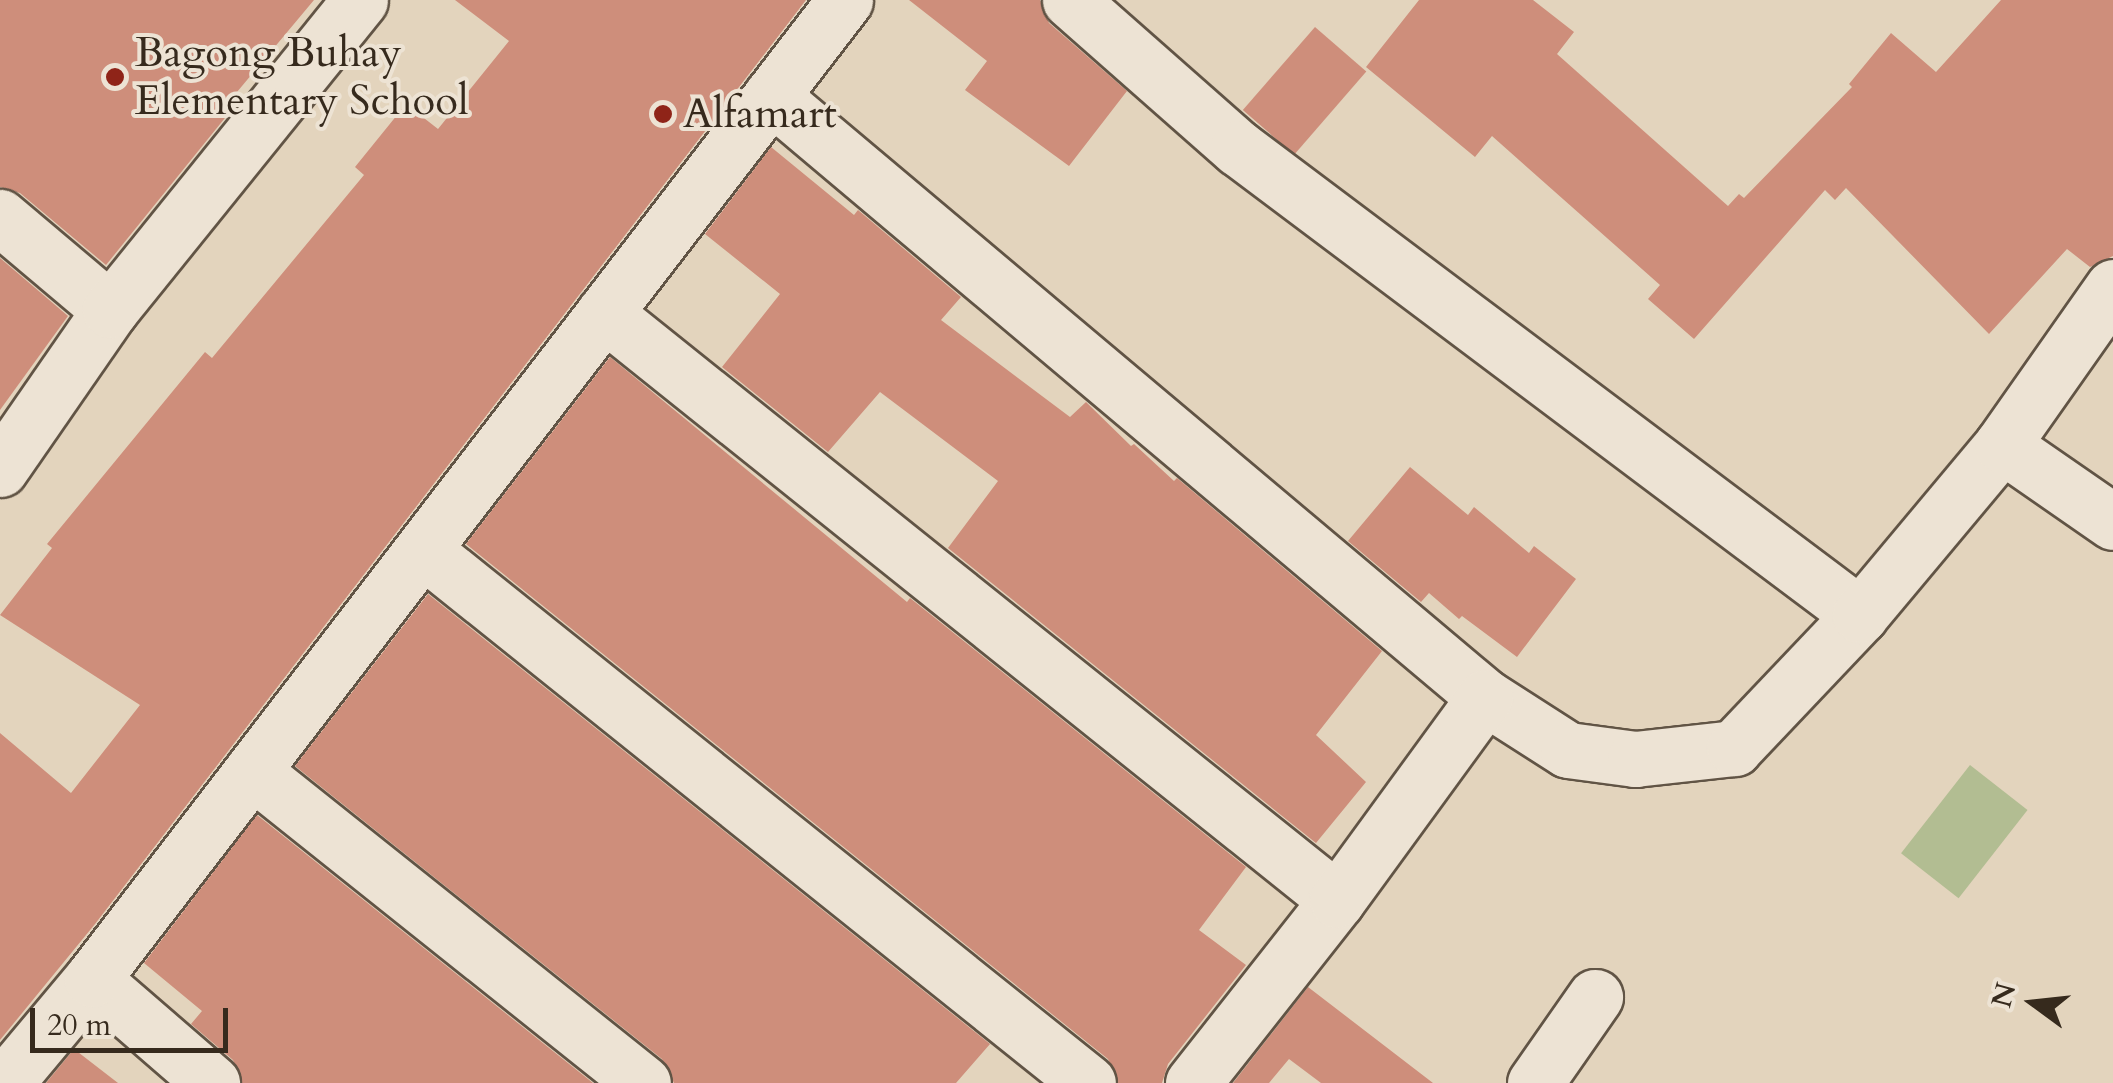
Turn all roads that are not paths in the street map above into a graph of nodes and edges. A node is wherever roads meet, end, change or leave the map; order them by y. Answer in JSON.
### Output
{"nodes":[{"id":1,"x":360,"y":0,"type":"edge"},
{"id":2,"x":845,"y":0,"type":"edge"},
{"id":3,"x":1070,"y":0,"type":"edge"},
{"id":4,"x":771,"y":96,"type":"junction"},
{"id":5,"x":0,"y":217,"type":"edge"},
{"id":6,"x":2113,"y":287,"type":"edge"},
{"id":7,"x":110,"y":310,"type":"junction"},
{"id":8,"x":604,"y":313,"type":"junction"},
{"id":9,"x":2002,"y":445,"type":"junction"},
{"id":10,"x":0,"y":469,"type":"edge"},
{"id":11,"x":2113,"y":522,"type":"edge"},
{"id":12,"x":423,"y":550,"type":"junction"},
{"id":13,"x":1860,"y":615,"type":"junction"},
{"id":14,"x":1484,"y":697,"type":"junction"},
{"id":15,"x":252,"y":771,"type":"junction"},
{"id":16,"x":1337,"y":900,"type":"junction"},
{"id":17,"x":92,"y":979,"type":"junction"},
{"id":18,"x":1595,"y":997,"type":"dead end"},
{"id":19,"x":5,"y":1083,"type":"edge"},
{"id":20,"x":212,"y":1083,"type":"edge"},
{"id":21,"x":643,"y":1083,"type":"edge"},
{"id":22,"x":1088,"y":1083,"type":"edge"},
{"id":23,"x":1194,"y":1083,"type":"edge"},
{"id":24,"x":1535,"y":1083,"type":"edge"}],
"edges":[{"from":1,"to":7,"type":"street"},
{"from":2,"to":4,"type":"street"},
{"from":3,"to":13,"type":"street"},
{"from":4,"to":8,"type":"street"},
{"from":4,"to":14,"type":"street"},
{"from":5,"to":7,"type":"street"},
{"from":6,"to":9,"type":"street"},
{"from":7,"to":10,"type":"street"},
{"from":8,"to":12,"type":"street"},
{"from":8,"to":16,"type":"street"},
{"from":9,"to":11,"type":"street"},
{"from":9,"to":13,"type":"street"},
{"from":12,"to":15,"type":"street"},
{"from":12,"to":22,"type":"street"},
{"from":13,"to":14,"type":"street"},
{"from":14,"to":16,"type":"street"},
{"from":15,"to":17,"type":"street"},
{"from":15,"to":21,"type":"street"},
{"from":16,"to":23,"type":"street"},
{"from":17,"to":19,"type":"street"},
{"from":17,"to":20,"type":"street"},
{"from":18,"to":24,"type":"street"}]}
